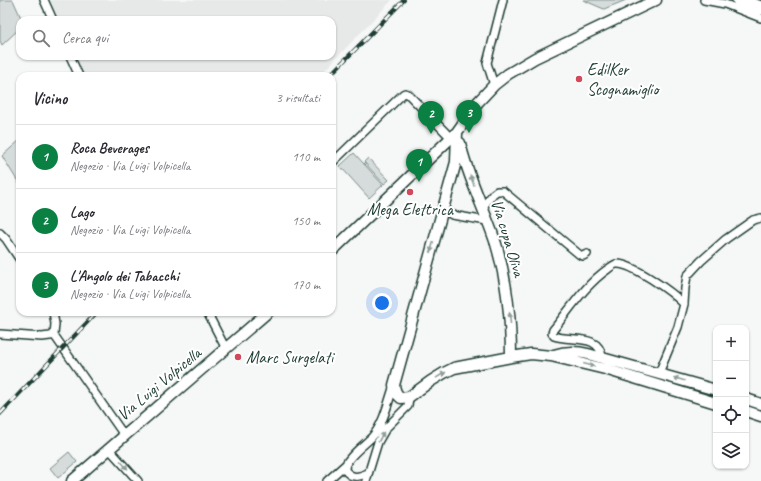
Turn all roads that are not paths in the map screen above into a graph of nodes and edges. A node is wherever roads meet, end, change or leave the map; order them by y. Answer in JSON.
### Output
{"nodes":[{"id":1,"x":44,"y":0,"type":"edge"},
{"id":2,"x":503,"y":0,"type":"edge"},
{"id":3,"x":656,"y":0,"type":"edge"},
{"id":4,"x":704,"y":0,"type":"edge"},
{"id":5,"x":739,"y":0,"type":"edge"},
{"id":6,"x":761,"y":8,"type":"edge"},
{"id":7,"x":51,"y":16,"type":"edge"},
{"id":8,"x":761,"y":18,"type":"edge"},
{"id":9,"x":72,"y":60,"type":"edge"},
{"id":10,"x":77,"y":72,"type":"edge"},
{"id":11,"x":494,"y":85,"type":"junction"},
{"id":12,"x":454,"y":135,"type":"junction"},
{"id":13,"x":336,"y":159,"type":"edge"},
{"id":14,"x":482,"y":208,"type":"junction"},
{"id":15,"x":442,"y":209,"type":"junction"},
{"id":16,"x":761,"y":218,"type":"edge"},
{"id":17,"x":487,"y":221,"type":"junction"},
{"id":18,"x":0,"y":233,"type":"edge"},
{"id":19,"x":336,"y":247,"type":"edge"},
{"id":20,"x":16,"y":254,"type":"edge"},
{"id":21,"x":587,"y":254,"type":"dead end"},
{"id":22,"x":684,"y":304,"type":"junction"},
{"id":23,"x":54,"y":316,"type":"edge"},
{"id":24,"x":209,"y":316,"type":"edge"},
{"id":25,"x":263,"y":316,"type":"edge"},
{"id":26,"x":0,"y":334,"type":"edge"},
{"id":27,"x":54,"y":335,"type":"junction"},
{"id":28,"x":226,"y":348,"type":"junction"},
{"id":29,"x":551,"y":356,"type":"junction"},
{"id":30,"x":511,"y":357,"type":"junction"},
{"id":31,"x":602,"y":357,"type":"junction"},
{"id":32,"x":659,"y":373,"type":"junction"},
{"id":33,"x":394,"y":385,"type":"junction"},
{"id":34,"x":713,"y":389,"type":"edge"},
{"id":35,"x":410,"y":397,"type":"junction"},
{"id":36,"x":749,"y":400,"type":"edge"},
{"id":37,"x":713,"y":402,"type":"edge"},
{"id":38,"x":761,"y":404,"type":"edge"},
{"id":39,"x":749,"y":412,"type":"edge"},
{"id":40,"x":761,"y":416,"type":"edge"},
{"id":41,"x":124,"y":435,"type":"junction"},
{"id":42,"x":109,"y":449,"type":"junction"},
{"id":43,"x":346,"y":464,"type":"junction"},
{"id":44,"x":368,"y":473,"type":"junction"},
{"id":45,"x":329,"y":478,"type":"edge"},
{"id":46,"x":354,"y":478,"type":"edge"},
{"id":47,"x":72,"y":481,"type":"edge"},
{"id":48,"x":138,"y":481,"type":"edge"},
{"id":49,"x":366,"y":481,"type":"edge"}],
"edges":[{"from":1,"to":7,"type":"street"},
{"from":2,"to":11,"type":"street"},
{"from":3,"to":11,"type":"street"},
{"from":4,"to":8,"type":"street"},
{"from":5,"to":6,"type":"highway"},
{"from":9,"to":10,"type":"street"},
{"from":11,"to":12,"type":"street"},
{"from":12,"to":13,"type":"street"},
{"from":14,"to":12,"type":"street","name":"Via cupa Oliva","one_way":true},
{"from":12,"to":15,"type":"street"},
{"from":12,"to":19,"type":"street"},
{"from":14,"to":17,"type":"street","name":"Via cupa Oliva"},
{"from":14,"to":21,"type":"street"},
{"from":15,"to":17,"type":"street"},
{"from":15,"to":33,"type":"street","one_way":true},
{"from":16,"to":22,"type":"street"},
{"from":30,"to":17,"type":"street","name":"Via cupa Oliva","one_way":true},
{"from":18,"to":20,"type":"street"},
{"from":22,"to":31,"type":"street"},
{"from":22,"to":32,"type":"street"},
{"from":23,"to":27,"type":"street"},
{"from":24,"to":28,"type":"street"},
{"from":25,"to":28,"type":"street","name":"Via Luigi Volpicella"},
{"from":26,"to":27,"type":"street"},
{"from":27,"to":41,"type":"street"},
{"from":28,"to":41,"type":"street","name":"Via Luigi Volpicella"},
{"from":29,"to":30,"type":"street"},
{"from":29,"to":31,"type":"street"},
{"from":29,"to":37,"type":"street","one_way":true},
{"from":35,"to":30,"type":"street","one_way":true},
{"from":31,"to":32,"type":"street"},
{"from":34,"to":32,"type":"street","one_way":true},
{"from":33,"to":35,"type":"street"},
{"from":33,"to":43,"type":"street"},
{"from":44,"to":35,"type":"street","one_way":true},
{"from":36,"to":38,"type":"street"},
{"from":39,"to":40,"type":"street"},
{"from":41,"to":42,"type":"street","name":"Via Luigi Volpicella"},
{"from":42,"to":47,"type":"street","name":"Via Luigi Volpicella"},
{"from":42,"to":48,"type":"street","one_way":true},
{"from":43,"to":45,"type":"street"},
{"from":43,"to":46,"type":"street"},
{"from":44,"to":46,"type":"street"},
{"from":44,"to":49,"type":"street"},
{"from":45,"to":46,"type":"street"}]}
